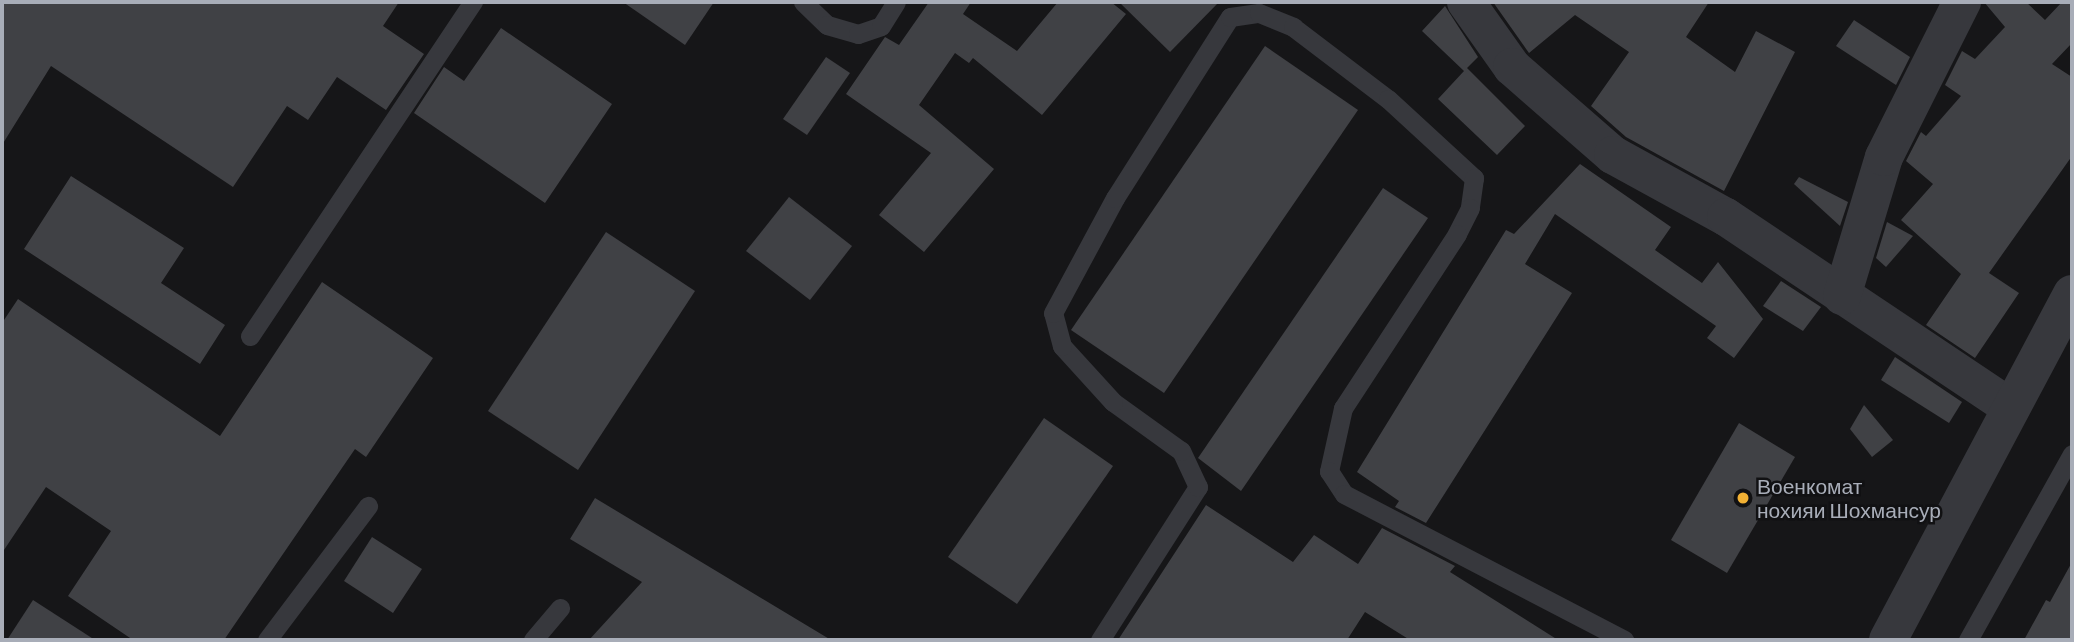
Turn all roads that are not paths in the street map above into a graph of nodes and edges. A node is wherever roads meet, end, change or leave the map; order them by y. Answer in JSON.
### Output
{"nodes":[{"id":1,"x":474,"y":2,"type":"edge"},
{"id":2,"x":803,"y":2,"type":"edge"},
{"id":3,"x":896,"y":2,"type":"edge"},
{"id":4,"x":1466,"y":2,"type":"edge"},
{"id":5,"x":1962,"y":2,"type":"edge"},
{"id":6,"x":1842,"y":296,"type":"junction"},
{"id":7,"x":2068,"y":314,"type":"edge"},
{"id":8,"x":250,"y":336,"type":"dead end"},
{"id":9,"x":2011,"y":408,"type":"junction"},
{"id":10,"x":2072,"y":454,"type":"edge"},
{"id":11,"x":368,"y":506,"type":"dead end"},
{"id":12,"x":560,"y":608,"type":"dead end"},
{"id":13,"x":267,"y":640,"type":"edge"},
{"id":14,"x":533,"y":640,"type":"edge"},
{"id":15,"x":1100,"y":640,"type":"edge"},
{"id":16,"x":1624,"y":640,"type":"edge"},
{"id":17,"x":1888,"y":640,"type":"edge"},
{"id":18,"x":1968,"y":640,"type":"edge"}],
"edges":[{"from":1,"to":8,"type":"lane"},
{"from":2,"to":3,"type":"lane"},
{"from":4,"to":6,"type":"street"},
{"from":5,"to":6,"type":"street"},
{"from":6,"to":9,"type":"street"},
{"from":7,"to":9,"type":"street"},
{"from":9,"to":17,"type":"street"},
{"from":10,"to":18,"type":"lane"},
{"from":11,"to":13,"type":"lane"},
{"from":12,"to":14,"type":"lane"},
{"from":15,"to":16,"type":"lane"}]}
